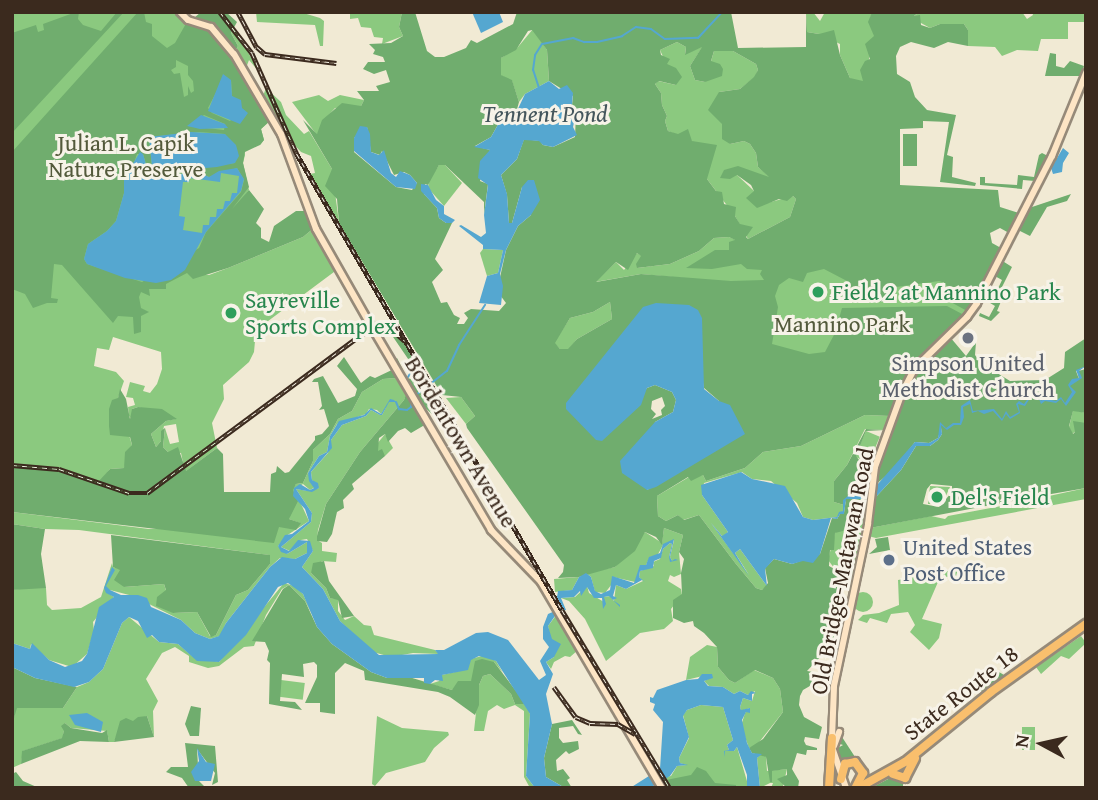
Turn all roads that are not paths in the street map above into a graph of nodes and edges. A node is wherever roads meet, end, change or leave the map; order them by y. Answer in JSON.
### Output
{"nodes":[{"id":1,"x":180,"y":12,"type":"edge"},
{"id":2,"x":1086,"y":73,"type":"edge"},
{"id":3,"x":1086,"y":624,"type":"edge"},
{"id":4,"x":1086,"y":631,"type":"edge"},
{"id":5,"x":836,"y":735,"type":"junction"},
{"id":6,"x":841,"y":779,"type":"junction"},
{"id":7,"x":661,"y":785,"type":"edge"},
{"id":8,"x":829,"y":788,"type":"edge"},
{"id":9,"x":846,"y":788,"type":"edge"},
{"id":10,"x":856,"y":788,"type":"edge"},
{"id":11,"x":864,"y":788,"type":"edge"}],
"edges":[{"from":1,"to":7,"type":"main road","name":"Bordentown Avenue"},
{"from":2,"to":5,"type":"main road","name":"Old Bridge-Matawan Road"},
{"from":3,"to":10,"type":"highway","name":"State Route 18"},
{"from":4,"to":11,"type":"highway","name":"State Route 18"},
{"from":5,"to":6,"type":"main road","name":"Old Bridge-Matawan Road"},
{"from":5,"to":8,"type":"highway"},
{"from":6,"to":9,"type":"main road","name":"Old Bridge-Matawan Road"},
{"from":6,"to":10,"type":"highway"}]}
